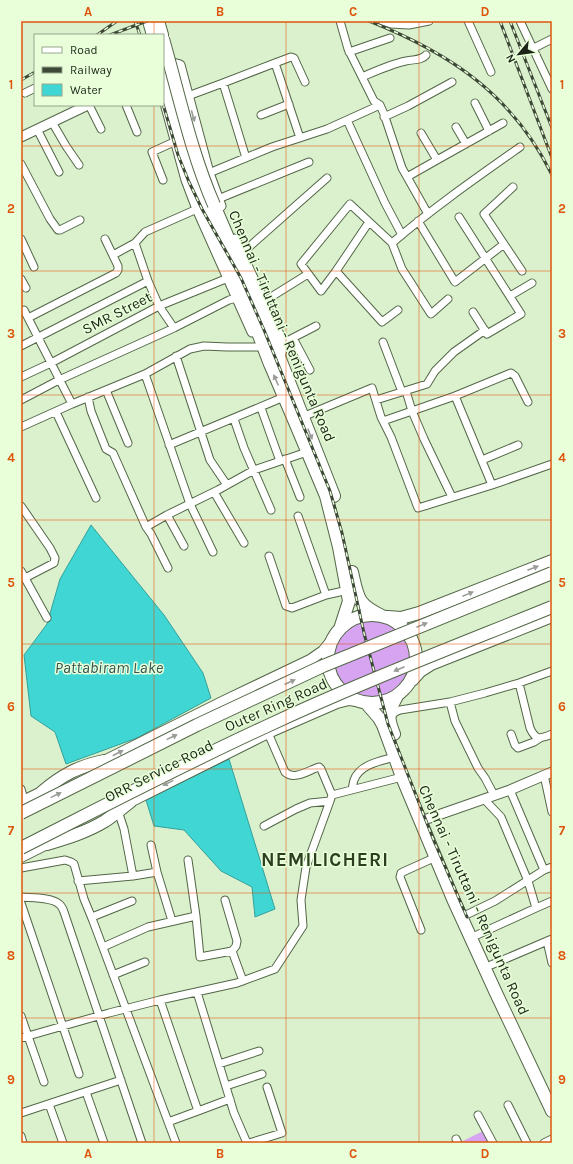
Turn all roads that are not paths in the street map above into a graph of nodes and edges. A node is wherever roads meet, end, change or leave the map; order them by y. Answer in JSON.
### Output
{"nodes":[{"id":1,"x":149,"y":21,"type":"edge"},
{"id":2,"x":158,"y":21,"type":"edge"},
{"id":3,"x":340,"y":21,"type":"edge"},
{"id":4,"x":384,"y":21,"type":"edge"},
{"id":5,"x":429,"y":21,"type":"edge"},
{"id":6,"x":468,"y":21,"type":"edge"},
{"id":7,"x":520,"y":21,"type":"edge"},
{"id":8,"x":408,"y":23,"type":"edge"},
{"id":9,"x":153,"y":34,"type":"edge"},
{"id":10,"x":162,"y":34,"type":"edge"},
{"id":11,"x":390,"y":38,"type":"dead end"},
{"id":12,"x":552,"y":39,"type":"edge"},
{"id":13,"x":164,"y":43,"type":"edge"},
{"id":14,"x":532,"y":49,"type":"junction"},
{"id":15,"x":349,"y":52,"type":"junction"},
{"id":16,"x":426,"y":56,"type":"dead end"},
{"id":17,"x":275,"y":62,"type":"junction"},
{"id":18,"x":164,"y":65,"type":"edge"},
{"id":19,"x":491,"y":72,"type":"dead end"},
{"id":20,"x":362,"y":77,"type":"junction"},
{"id":21,"x":164,"y":78,"type":"edge"},
{"id":22,"x":305,"y":82,"type":"dead end"},
{"id":23,"x":452,"y":82,"type":"dead end"},
{"id":24,"x":223,"y":83,"type":"junction"},
{"id":25,"x":34,"y":88,"type":"edge"},
{"id":26,"x":552,"y":89,"type":"edge"},
{"id":27,"x":25,"y":93,"type":"dead end"},
{"id":28,"x":188,"y":96,"type":"junction"},
{"id":29,"x":164,"y":99,"type":"edge"},
{"id":30,"x":475,"y":102,"type":"dead end"},
{"id":31,"x":289,"y":104,"type":"junction"},
{"id":32,"x":380,"y":105,"type":"junction"},
{"id":33,"x":87,"y":106,"type":"edge"},
{"id":34,"x":90,"y":106,"type":"edge"},
{"id":35,"x":126,"y":106,"type":"edge"},
{"id":36,"x":261,"y":115,"type":"dead end"},
{"id":37,"x":384,"y":117,"type":"junction"},
{"id":38,"x":347,"y":120,"type":"junction"},
{"id":39,"x":52,"y":122,"type":"junction"},
{"id":40,"x":503,"y":123,"type":"dead end"},
{"id":41,"x":456,"y":127,"type":"dead end"},
{"id":42,"x":36,"y":129,"type":"junction"},
{"id":43,"x":101,"y":129,"type":"dead end"},
{"id":44,"x":490,"y":131,"type":"junction"},
{"id":45,"x":137,"y":132,"type":"dead end"},
{"id":46,"x":421,"y":133,"type":"dead end"},
{"id":47,"x":21,"y":137,"type":"edge"},
{"id":48,"x":300,"y":138,"type":"junction"},
{"id":49,"x":176,"y":141,"type":"junction"},
{"id":50,"x":466,"y":144,"type":"junction"},
{"id":51,"x":520,"y":147,"type":"dead end"},
{"id":52,"x":246,"y":158,"type":"junction"},
{"id":53,"x":437,"y":160,"type":"junction"},
{"id":54,"x":309,"y":162,"type":"dead end"},
{"id":55,"x":21,"y":164,"type":"edge"},
{"id":56,"x":79,"y":165,"type":"dead end"},
{"id":57,"x":59,"y":172,"type":"dead end"},
{"id":58,"x":209,"y":173,"type":"junction"},
{"id":59,"x":407,"y":177,"type":"junction"},
{"id":60,"x":327,"y":178,"type":"dead end"},
{"id":61,"x":164,"y":180,"type":"dead end"},
{"id":62,"x":513,"y":188,"type":"dead end"},
{"id":63,"x":208,"y":205,"type":"junction"},
{"id":64,"x":428,"y":214,"type":"junction"},
{"id":65,"x":458,"y":217,"type":"dead end"},
{"id":66,"x":80,"y":220,"type":"dead end"},
{"id":67,"x":418,"y":221,"type":"junction"},
{"id":68,"x":369,"y":222,"type":"junction"},
{"id":69,"x":402,"y":235,"type":"junction"},
{"id":70,"x":105,"y":238,"type":"dead end"},
{"id":71,"x":21,"y":239,"type":"edge"},
{"id":72,"x":135,"y":243,"type":"junction"},
{"id":73,"x":392,"y":243,"type":"junction"},
{"id":74,"x":504,"y":244,"type":"junction"},
{"id":75,"x":241,"y":254,"type":"junction"},
{"id":76,"x":113,"y":255,"type":"junction"},
{"id":77,"x":486,"y":259,"type":"junction"},
{"id":78,"x":34,"y":267,"type":"dead end"},
{"id":79,"x":336,"y":271,"type":"junction"},
{"id":80,"x":522,"y":272,"type":"dead end"},
{"id":81,"x":308,"y":274,"type":"junction"},
{"id":82,"x":228,"y":278,"type":"junction"},
{"id":83,"x":21,"y":279,"type":"edge"},
{"id":84,"x":148,"y":281,"type":"junction"},
{"id":85,"x":532,"y":283,"type":"dead end"},
{"id":86,"x":26,"y":288,"type":"dead end"},
{"id":87,"x":510,"y":296,"type":"junction"},
{"id":88,"x":237,"y":298,"type":"junction"},
{"id":89,"x":448,"y":299,"type":"dead end"},
{"id":90,"x":264,"y":302,"type":"junction"},
{"id":91,"x":159,"y":306,"type":"junction"},
{"id":92,"x":398,"y":310,"type":"dead end"},
{"id":93,"x":21,"y":312,"type":"edge"},
{"id":94,"x":473,"y":312,"type":"dead end"},
{"id":95,"x":28,"y":318,"type":"junction"},
{"id":96,"x":316,"y":326,"type":"dead end"},
{"id":97,"x":174,"y":328,"type":"junction"},
{"id":98,"x":485,"y":330,"type":"junction"},
{"id":99,"x":38,"y":338,"type":"junction"},
{"id":100,"x":293,"y":338,"type":"junction"},
{"id":101,"x":383,"y":342,"type":"dead end"},
{"id":102,"x":283,"y":343,"type":"junction"},
{"id":103,"x":21,"y":346,"type":"edge"},
{"id":104,"x":258,"y":347,"type":"junction"},
{"id":105,"x":176,"y":356,"type":"junction"},
{"id":106,"x":275,"y":362,"type":"junction"},
{"id":107,"x":50,"y":363,"type":"junction"},
{"id":108,"x":310,"y":370,"type":"dead end"},
{"id":109,"x":145,"y":374,"type":"junction"},
{"id":110,"x":21,"y":377,"type":"edge"},
{"id":111,"x":59,"y":380,"type":"junction"},
{"id":112,"x":106,"y":390,"type":"junction"},
{"id":113,"x":404,"y":391,"type":"junction"},
{"id":114,"x":456,"y":396,"type":"junction"},
{"id":115,"x":88,"y":397,"type":"junction"},
{"id":116,"x":284,"y":398,"type":"junction"},
{"id":117,"x":21,"y":400,"type":"edge"},
{"id":118,"x":376,"y":400,"type":"junction"},
{"id":119,"x":528,"y":402,"type":"dead end"},
{"id":120,"x":72,"y":404,"type":"junction"},
{"id":121,"x":261,"y":408,"type":"junction"},
{"id":122,"x":412,"y":411,"type":"junction"},
{"id":123,"x":56,"y":412,"type":"junction"},
{"id":124,"x":299,"y":418,"type":"junction"},
{"id":125,"x":234,"y":419,"type":"junction"},
{"id":126,"x":383,"y":421,"type":"junction"},
{"id":127,"x":21,"y":427,"type":"edge"},
{"id":128,"x":200,"y":432,"type":"junction"},
{"id":129,"x":128,"y":443,"type":"dead end"},
{"id":130,"x":170,"y":445,"type":"junction"},
{"id":131,"x":518,"y":446,"type":"dead end"},
{"id":132,"x":307,"y":452,"type":"junction"},
{"id":133,"x":283,"y":460,"type":"junction"},
{"id":134,"x":482,"y":460,"type":"junction"},
{"id":135,"x":552,"y":464,"type":"edge"},
{"id":136,"x":254,"y":470,"type":"junction"},
{"id":137,"x":227,"y":485,"type":"junction"},
{"id":138,"x":492,"y":485,"type":"junction"},
{"id":139,"x":214,"y":492,"type":"junction"},
{"id":140,"x":300,"y":497,"type":"dead end"},
{"id":141,"x":96,"y":498,"type":"dead end"},
{"id":142,"x":452,"y":498,"type":"junction"},
{"id":143,"x":190,"y":504,"type":"junction"},
{"id":144,"x":21,"y":506,"type":"edge"},
{"id":145,"x":271,"y":510,"type":"dead end"},
{"id":146,"x":166,"y":516,"type":"junction"},
{"id":147,"x":298,"y":516,"type":"dead end"},
{"id":148,"x":146,"y":527,"type":"junction"},
{"id":149,"x":244,"y":543,"type":"dead end"},
{"id":150,"x":184,"y":546,"type":"dead end"},
{"id":151,"x":213,"y":552,"type":"dead end"},
{"id":152,"x":269,"y":556,"type":"dead end"},
{"id":153,"x":552,"y":561,"type":"edge"},
{"id":154,"x":168,"y":568,"type":"dead end"},
{"id":155,"x":21,"y":571,"type":"edge"},
{"id":156,"x":552,"y":573,"type":"edge"},
{"id":157,"x":25,"y":578,"type":"junction"},
{"id":158,"x":348,"y":590,"type":"junction"},
{"id":159,"x":326,"y":595,"type":"junction"},
{"id":160,"x":552,"y":607,"type":"edge"},
{"id":161,"x":552,"y":616,"type":"edge"},
{"id":162,"x":383,"y":617,"type":"junction"},
{"id":163,"x":47,"y":618,"type":"dead end"},
{"id":164,"x":340,"y":629,"type":"junction"},
{"id":165,"x":332,"y":640,"type":"junction"},
{"id":166,"x":552,"y":673,"type":"edge"},
{"id":167,"x":519,"y":683,"type":"junction"},
{"id":168,"x":409,"y":684,"type":"junction"},
{"id":169,"x":397,"y":696,"type":"junction"},
{"id":170,"x":362,"y":702,"type":"junction"},
{"id":171,"x":450,"y":702,"type":"junction"},
{"id":172,"x":389,"y":720,"type":"junction"},
{"id":173,"x":268,"y":733,"type":"junction"},
{"id":174,"x":511,"y":734,"type":"dead end"},
{"id":175,"x":552,"y":734,"type":"edge"},
{"id":176,"x":540,"y":738,"type":"junction"},
{"id":177,"x":394,"y":757,"type":"junction"},
{"id":178,"x":104,"y":760,"type":"joint"},
{"id":179,"x":548,"y":773,"type":"edge"},
{"id":180,"x":402,"y":777,"type":"junction"},
{"id":181,"x":21,"y":789,"type":"edge"},
{"id":182,"x":352,"y":789,"type":"junction"},
{"id":183,"x":510,"y":790,"type":"junction"},
{"id":184,"x":42,"y":792,"type":"joint"},
{"id":185,"x":494,"y":795,"type":"junction"},
{"id":186,"x":331,"y":798,"type":"junction"},
{"id":187,"x":484,"y":799,"type":"junction"},
{"id":188,"x":23,"y":801,"type":"edge"},
{"id":189,"x":130,"y":802,"type":"junction"},
{"id":190,"x":118,"y":811,"type":"junction"},
{"id":191,"x":552,"y":812,"type":"edge"},
{"id":192,"x":21,"y":813,"type":"edge"},
{"id":193,"x":424,"y":820,"type":"junction"},
{"id":194,"x":264,"y":826,"type":"dead end"},
{"id":195,"x":47,"y":844,"type":"junction"},
{"id":196,"x":151,"y":845,"type":"dead end"},
{"id":197,"x":21,"y":848,"type":"edge"},
{"id":198,"x":21,"y":857,"type":"edge"},
{"id":199,"x":436,"y":857,"type":"junction"},
{"id":200,"x":188,"y":860,"type":"dead end"},
{"id":201,"x":552,"y":867,"type":"edge"},
{"id":202,"x":21,"y":868,"type":"edge"},
{"id":203,"x":544,"y":870,"type":"junction"},
{"id":204,"x":157,"y":872,"type":"junction"},
{"id":205,"x":133,"y":876,"type":"junction"},
{"id":206,"x":78,"y":881,"type":"junction"},
{"id":207,"x":528,"y":881,"type":"junction"},
{"id":208,"x":21,"y":897,"type":"edge"},
{"id":209,"x":225,"y":900,"type":"dead end"},
{"id":210,"x":132,"y":901,"type":"dead end"},
{"id":211,"x":552,"y":901,"type":"edge"},
{"id":212,"x":21,"y":903,"type":"edge"},
{"id":213,"x":536,"y":908,"type":"junction"},
{"id":214,"x":468,"y":914,"type":"junction"},
{"id":215,"x":196,"y":916,"type":"junction"},
{"id":216,"x":92,"y":917,"type":"junction"},
{"id":217,"x":172,"y":921,"type":"junction"},
{"id":218,"x":421,"y":930,"type":"dead end"},
{"id":219,"x":477,"y":935,"type":"junction"},
{"id":220,"x":550,"y":940,"type":"edge"},
{"id":221,"x":103,"y":947,"type":"junction"},
{"id":222,"x":232,"y":951,"type":"junction"},
{"id":223,"x":145,"y":962,"type":"dead end"},
{"id":224,"x":552,"y":963,"type":"edge"},
{"id":225,"x":490,"y":966,"type":"junction"},
{"id":226,"x":113,"y":975,"type":"junction"},
{"id":227,"x":243,"y":981,"type":"junction"},
{"id":228,"x":197,"y":992,"type":"junction"},
{"id":229,"x":160,"y":1000,"type":"junction"},
{"id":230,"x":126,"y":1008,"type":"junction"},
{"id":231,"x":21,"y":1016,"type":"edge"},
{"id":232,"x":99,"y":1016,"type":"junction"},
{"id":233,"x":63,"y":1026,"type":"junction"},
{"id":234,"x":24,"y":1037,"type":"edge"},
{"id":235,"x":259,"y":1051,"type":"dead end"},
{"id":236,"x":219,"y":1064,"type":"junction"},
{"id":237,"x":79,"y":1074,"type":"dead end"},
{"id":238,"x":262,"y":1074,"type":"dead end"},
{"id":239,"x":121,"y":1080,"type":"junction"},
{"id":240,"x":44,"y":1082,"type":"dead end"},
{"id":241,"x":226,"y":1086,"type":"junction"},
{"id":242,"x":267,"y":1087,"type":"dead end"},
{"id":243,"x":86,"y":1092,"type":"junction"},
{"id":244,"x":552,"y":1095,"type":"edge"},
{"id":245,"x":230,"y":1099,"type":"junction"},
{"id":246,"x":49,"y":1104,"type":"junction"},
{"id":247,"x":508,"y":1105,"type":"dead end"},
{"id":248,"x":198,"y":1111,"type":"junction"},
{"id":249,"x":552,"y":1111,"type":"edge"},
{"id":250,"x":21,"y":1113,"type":"edge"},
{"id":251,"x":478,"y":1115,"type":"dead end"},
{"id":252,"x":168,"y":1122,"type":"junction"},
{"id":253,"x":21,"y":1136,"type":"edge"},
{"id":254,"x":552,"y":1139,"type":"edge"},
{"id":255,"x":23,"y":1143,"type":"edge"},
{"id":256,"x":63,"y":1143,"type":"edge"},
{"id":257,"x":104,"y":1143,"type":"edge"},
{"id":258,"x":142,"y":1143,"type":"edge"},
{"id":259,"x":176,"y":1143,"type":"edge"},
{"id":260,"x":248,"y":1143,"type":"edge"},
{"id":261,"x":493,"y":1143,"type":"edge"},
{"id":262,"x":528,"y":1143,"type":"edge"},
{"id":263,"x":544,"y":1143,"type":"edge"}],
"edges":[{"from":1,"to":9,"type":"highway"},
{"from":2,"to":10,"type":"highway"},
{"from":3,"to":15,"type":"street"},
{"from":4,"to":8,"type":"street"},
{"from":5,"to":8,"type":"street"},
{"from":6,"to":19,"type":"street"},
{"from":7,"to":14,"type":"street"},
{"from":11,"to":15,"type":"street"},
{"from":12,"to":14,"type":"street"},
{"from":13,"to":63,"type":"highway","name":"Chennai - Tiruttani - Renigunta Road","bridge":true},
{"from":14,"to":26,"type":"street"},
{"from":15,"to":20,"type":"street"},
{"from":16,"to":20,"type":"street"},
{"from":17,"to":22,"type":"street"},
{"from":17,"to":24,"type":"street"},
{"from":17,"to":31,"type":"street"},
{"from":18,"to":28,"type":"street"},
{"from":20,"to":32,"type":"street"},
{"from":21,"to":63,"type":"highway","name":"Chennai - Tiruttani - Renigunta Road"},
{"from":23,"to":37,"type":"street"},
{"from":24,"to":28,"type":"street"},
{"from":24,"to":52,"type":"street"},
{"from":25,"to":27,"type":"street"},
{"from":28,"to":58,"type":"street","one_way":true},
{"from":29,"to":49,"type":"street"},
{"from":30,"to":44,"type":"street"},
{"from":31,"to":36,"type":"street"},
{"from":31,"to":48,"type":"street"},
{"from":32,"to":37,"type":"street"},
{"from":32,"to":38,"type":"street"},
{"from":33,"to":39,"type":"street"},
{"from":34,"to":43,"type":"street"},
{"from":35,"to":45,"type":"street"},
{"from":37,"to":59,"type":"street"},
{"from":38,"to":48,"type":"street"},
{"from":38,"to":69,"type":"street"},
{"from":39,"to":42,"type":"street"},
{"from":39,"to":56,"type":"street"},
{"from":40,"to":44,"type":"street"},
{"from":41,"to":50,"type":"street"},
{"from":42,"to":47,"type":"street"},
{"from":42,"to":57,"type":"street"},
{"from":44,"to":50,"type":"street"},
{"from":46,"to":53,"type":"street"},
{"from":48,"to":52,"type":"street"},
{"from":49,"to":61,"type":"street"},
{"from":49,"to":63,"type":"street"},
{"from":50,"to":53,"type":"street"},
{"from":51,"to":64,"type":"street"},
{"from":52,"to":58,"type":"street"},
{"from":53,"to":59,"type":"street"},
{"from":54,"to":63,"type":"street"},
{"from":55,"to":66,"type":"street"},
{"from":58,"to":63,"type":"street"},
{"from":59,"to":64,"type":"street"},
{"from":60,"to":75,"type":"street"},
{"from":62,"to":74,"type":"street"},
{"from":63,"to":72,"type":"street"},
{"from":63,"to":75,"type":"street"},
{"from":63,"to":82,"type":"street"},
{"from":63,"to":106,"type":"highway","name":"Chennai - Tiruttani - Renigunta Road"},
{"from":64,"to":67,"type":"street"},
{"from":65,"to":77,"type":"street"},
{"from":67,"to":69,"type":"street"},
{"from":67,"to":77,"type":"street"},
{"from":68,"to":73,"type":"street"},
{"from":68,"to":79,"type":"street"},
{"from":68,"to":81,"type":"street"},
{"from":69,"to":73,"type":"street"},
{"from":70,"to":76,"type":"street"},
{"from":71,"to":78,"type":"street"},
{"from":72,"to":76,"type":"street"},
{"from":72,"to":84,"type":"street"},
{"from":73,"to":89,"type":"street"},
{"from":74,"to":77,"type":"street"},
{"from":74,"to":80,"type":"street"},
{"from":75,"to":90,"type":"street"},
{"from":76,"to":95,"type":"street"},
{"from":77,"to":87,"type":"street"},
{"from":79,"to":81,"type":"street"},
{"from":79,"to":92,"type":"street"},
{"from":81,"to":90,"type":"street"},
{"from":82,"to":88,"type":"street"},
{"from":82,"to":91,"type":"street","name":"SMR Street"},
{"from":83,"to":86,"type":"street"},
{"from":84,"to":91,"type":"street"},
{"from":84,"to":99,"type":"street"},
{"from":85,"to":87,"type":"street"},
{"from":87,"to":98,"type":"street"},
{"from":88,"to":97,"type":"street"},
{"from":88,"to":104,"type":"street"},
{"from":90,"to":102,"type":"street"},
{"from":91,"to":97,"type":"street"},
{"from":91,"to":107,"type":"street","name":"SMR Street"},
{"from":93,"to":95,"type":"street"},
{"from":94,"to":98,"type":"street"},
{"from":95,"to":99,"type":"street"},
{"from":96,"to":100,"type":"street"},
{"from":97,"to":111,"type":"street"},
{"from":98,"to":113,"type":"street"},
{"from":99,"to":103,"type":"street"},
{"from":99,"to":107,"type":"street"},
{"from":100,"to":102,"type":"street"},
{"from":100,"to":108,"type":"street"},
{"from":101,"to":113,"type":"street"},
{"from":102,"to":106,"type":"street"},
{"from":104,"to":105,"type":"street"},
{"from":104,"to":106,"type":"street"},
{"from":105,"to":109,"type":"street"},
{"from":105,"to":128,"type":"street"},
{"from":116,"to":106,"type":"highway","name":"Chennai - Tiruttani - Renigunta Road","one_way":true},
{"from":106,"to":124,"type":"highway","name":"Chennai - Tiruttani - Renigunta Road"},
{"from":107,"to":110,"type":"street","name":"SMR Street"},
{"from":107,"to":111,"type":"street"},
{"from":109,"to":112,"type":"street"},
{"from":109,"to":130,"type":"street"},
{"from":111,"to":117,"type":"street"},
{"from":111,"to":120,"type":"street"},
{"from":112,"to":115,"type":"street"},
{"from":112,"to":129,"type":"street"},
{"from":113,"to":118,"type":"street"},
{"from":113,"to":122,"type":"street"},
{"from":114,"to":119,"type":"street"},
{"from":114,"to":122,"type":"street"},
{"from":114,"to":134,"type":"street"},
{"from":115,"to":120,"type":"street"},
{"from":115,"to":148,"type":"street"},
{"from":116,"to":121,"type":"street"},
{"from":116,"to":124,"type":"highway","name":"Chennai - Tiruttani - Renigunta Road"},
{"from":118,"to":124,"type":"street"},
{"from":118,"to":126,"type":"street"},
{"from":120,"to":123,"type":"street"},
{"from":121,"to":125,"type":"street"},
{"from":121,"to":133,"type":"street"},
{"from":122,"to":126,"type":"street"},
{"from":122,"to":142,"type":"street"},
{"from":123,"to":127,"type":"street"},
{"from":123,"to":141,"type":"street"},
{"from":124,"to":132,"type":"highway","name":"Chennai - Tiruttani - Renigunta Road"},
{"from":124,"to":162,"type":"highway","name":"Chennai - Tiruttani - Renigunta Road","one_way":true},
{"from":125,"to":128,"type":"street"},
{"from":125,"to":136,"type":"street"},
{"from":126,"to":142,"type":"street"},
{"from":128,"to":130,"type":"street"},
{"from":128,"to":137,"type":"street"},
{"from":130,"to":143,"type":"street"},
{"from":131,"to":134,"type":"street"},
{"from":132,"to":133,"type":"street"},
{"from":132,"to":158,"type":"highway","name":"Chennai - Tiruttani - Renigunta Road"},
{"from":133,"to":136,"type":"street"},
{"from":133,"to":140,"type":"street"},
{"from":134,"to":138,"type":"street"},
{"from":135,"to":138,"type":"street"},
{"from":136,"to":137,"type":"street"},
{"from":136,"to":145,"type":"street"},
{"from":137,"to":139,"type":"street"},
{"from":138,"to":142,"type":"street"},
{"from":139,"to":143,"type":"street"},
{"from":139,"to":149,"type":"street"},
{"from":143,"to":146,"type":"street"},
{"from":143,"to":151,"type":"street"},
{"from":144,"to":157,"type":"street"},
{"from":146,"to":148,"type":"street"},
{"from":146,"to":150,"type":"street"},
{"from":147,"to":159,"type":"street"},
{"from":148,"to":154,"type":"street"},
{"from":152,"to":159,"type":"street"},
{"from":162,"to":153,"type":"highway","one_way":true},
{"from":155,"to":157,"type":"street"},
{"from":192,"to":156,"type":"highway","name":"Outer Ring Road","one_way":true,"bridge":true},
{"from":157,"to":163,"type":"street"},
{"from":158,"to":159,"type":"street"},
{"from":158,"to":164,"type":"highway","name":"Chennai - Tiruttani - Renigunta Road"},
{"from":160,"to":197,"type":"highway","name":"Outer Ring Road","one_way":true,"bridge":true},
{"from":161,"to":168,"type":"highway"},
{"from":162,"to":164,"type":"highway","name":"Chennai - Tiruttani - Renigunta Road"},
{"from":162,"to":168,"type":"highway","name":"Chennai - Tiruttani - Renigunta Road"},
{"from":164,"to":165,"type":"highway","name":"Chennai - Tiruttani - Renigunta Road"},
{"from":165,"to":170,"type":"highway","name":"Chennai - Tiruttani - Renigunta Road"},
{"from":178,"to":165,"type":"main road","one_way":true},
{"from":166,"to":167,"type":"street"},
{"from":167,"to":171,"type":"street"},
{"from":167,"to":176,"type":"street"},
{"from":168,"to":169,"type":"highway","name":"Chennai - Tiruttani - Renigunta Road"},
{"from":169,"to":170,"type":"highway","name":"Chennai - Tiruttani - Renigunta Road"},
{"from":169,"to":172,"type":"highway","name":"Chennai - Tiruttani - Renigunta Road"},
{"from":170,"to":173,"type":"main road","name":"ORR Service Road"},
{"from":170,"to":177,"type":"highway","name":"Chennai - Tiruttani - Renigunta Road"},
{"from":171,"to":172,"type":"street"},
{"from":171,"to":185,"type":"street"},
{"from":172,"to":193,"type":"highway","name":"Chennai - Tiruttani - Renigunta Road"},
{"from":173,"to":186,"type":"street"},
{"from":173,"to":189,"type":"main road","name":"ORR Service Road","one_way":true},
{"from":174,"to":176,"type":"street"},
{"from":175,"to":176,"type":"street"},
{"from":177,"to":180,"type":"highway","name":"Chennai - Tiruttani - Renigunta Road"},
{"from":177,"to":182,"type":"street"},
{"from":178,"to":184,"type":"highway"},
{"from":179,"to":183,"type":"street"},
{"from":179,"to":191,"type":"street"},
{"from":180,"to":182,"type":"street"},
{"from":180,"to":193,"type":"highway","name":"Chennai - Tiruttani - Renigunta Road"},
{"from":181,"to":188,"type":"street"},
{"from":182,"to":186,"type":"street"},
{"from":183,"to":185,"type":"street"},
{"from":183,"to":203,"type":"street"},
{"from":184,"to":188,"type":"main road"},
{"from":185,"to":187,"type":"street"},
{"from":186,"to":194,"type":"street"},
{"from":186,"to":227,"type":"street"},
{"from":187,"to":193,"type":"street"},
{"from":187,"to":207,"type":"street"},
{"from":189,"to":190,"type":"highway"},
{"from":189,"to":195,"type":"main road","name":"ORR Service Road"},
{"from":190,"to":195,"type":"highway"},
{"from":190,"to":205,"type":"street"},
{"from":193,"to":199,"type":"highway","name":"Chennai - Tiruttani - Renigunta Road"},
{"from":193,"to":214,"type":"highway","name":"Chennai - Tiruttani - Renigunta Road"},
{"from":195,"to":198,"type":"main road","name":"ORR Service Road"},
{"from":196,"to":204,"type":"street"},
{"from":199,"to":218,"type":"street"},
{"from":199,"to":249,"type":"highway","name":"Chennai - Tiruttani - Renigunta Road"},
{"from":200,"to":215,"type":"street"},
{"from":201,"to":203,"type":"street"},
{"from":202,"to":206,"type":"street"},
{"from":203,"to":207,"type":"street"},
{"from":204,"to":205,"type":"street"},
{"from":204,"to":217,"type":"street"},
{"from":205,"to":206,"type":"street"},
{"from":206,"to":216,"type":"street"},
{"from":207,"to":213,"type":"street"},
{"from":207,"to":214,"type":"street"},
{"from":208,"to":232,"type":"street"},
{"from":209,"to":222,"type":"street"},
{"from":210,"to":216,"type":"street"},
{"from":211,"to":213,"type":"street"},
{"from":212,"to":233,"type":"street"},
{"from":213,"to":219,"type":"street"},
{"from":214,"to":219,"type":"highway","name":"Chennai - Tiruttani - Renigunta Road"},
{"from":215,"to":217,"type":"street"},
{"from":215,"to":222,"type":"street"},
{"from":216,"to":221,"type":"street"},
{"from":217,"to":221,"type":"street"},
{"from":219,"to":225,"type":"highway","name":"Chennai - Tiruttani - Renigunta Road"},
{"from":220,"to":224,"type":"street"},
{"from":220,"to":225,"type":"street"},
{"from":221,"to":226,"type":"street"},
{"from":222,"to":227,"type":"street"},
{"from":223,"to":226,"type":"street"},
{"from":225,"to":244,"type":"highway","name":"Chennai - Tiruttani - Renigunta Road"},
{"from":226,"to":230,"type":"street"},
{"from":227,"to":228,"type":"street"},
{"from":228,"to":229,"type":"street"},
{"from":228,"to":236,"type":"street"},
{"from":229,"to":230,"type":"street"},
{"from":229,"to":248,"type":"street"},
{"from":230,"to":232,"type":"street"},
{"from":230,"to":252,"type":"street"},
{"from":231,"to":234,"type":"street"},
{"from":232,"to":233,"type":"street"},
{"from":232,"to":239,"type":"street"},
{"from":233,"to":234,"type":"street"},
{"from":233,"to":237,"type":"street"},
{"from":234,"to":240,"type":"street"},
{"from":235,"to":236,"type":"street"},
{"from":236,"to":241,"type":"street"},
{"from":238,"to":241,"type":"street"},
{"from":239,"to":243,"type":"street"},
{"from":239,"to":258,"type":"street"},
{"from":241,"to":245,"type":"street"},
{"from":242,"to":260,"type":"street"},
{"from":243,"to":246,"type":"street"},
{"from":243,"to":257,"type":"street"},
{"from":245,"to":248,"type":"street"},
{"from":245,"to":260,"type":"street"},
{"from":246,"to":250,"type":"street"},
{"from":246,"to":256,"type":"street"},
{"from":247,"to":262,"type":"street"},
{"from":248,"to":252,"type":"street"},
{"from":251,"to":261,"type":"street"},
{"from":252,"to":259,"type":"street"},
{"from":253,"to":255,"type":"street"},
{"from":254,"to":263,"type":"street"}]}
